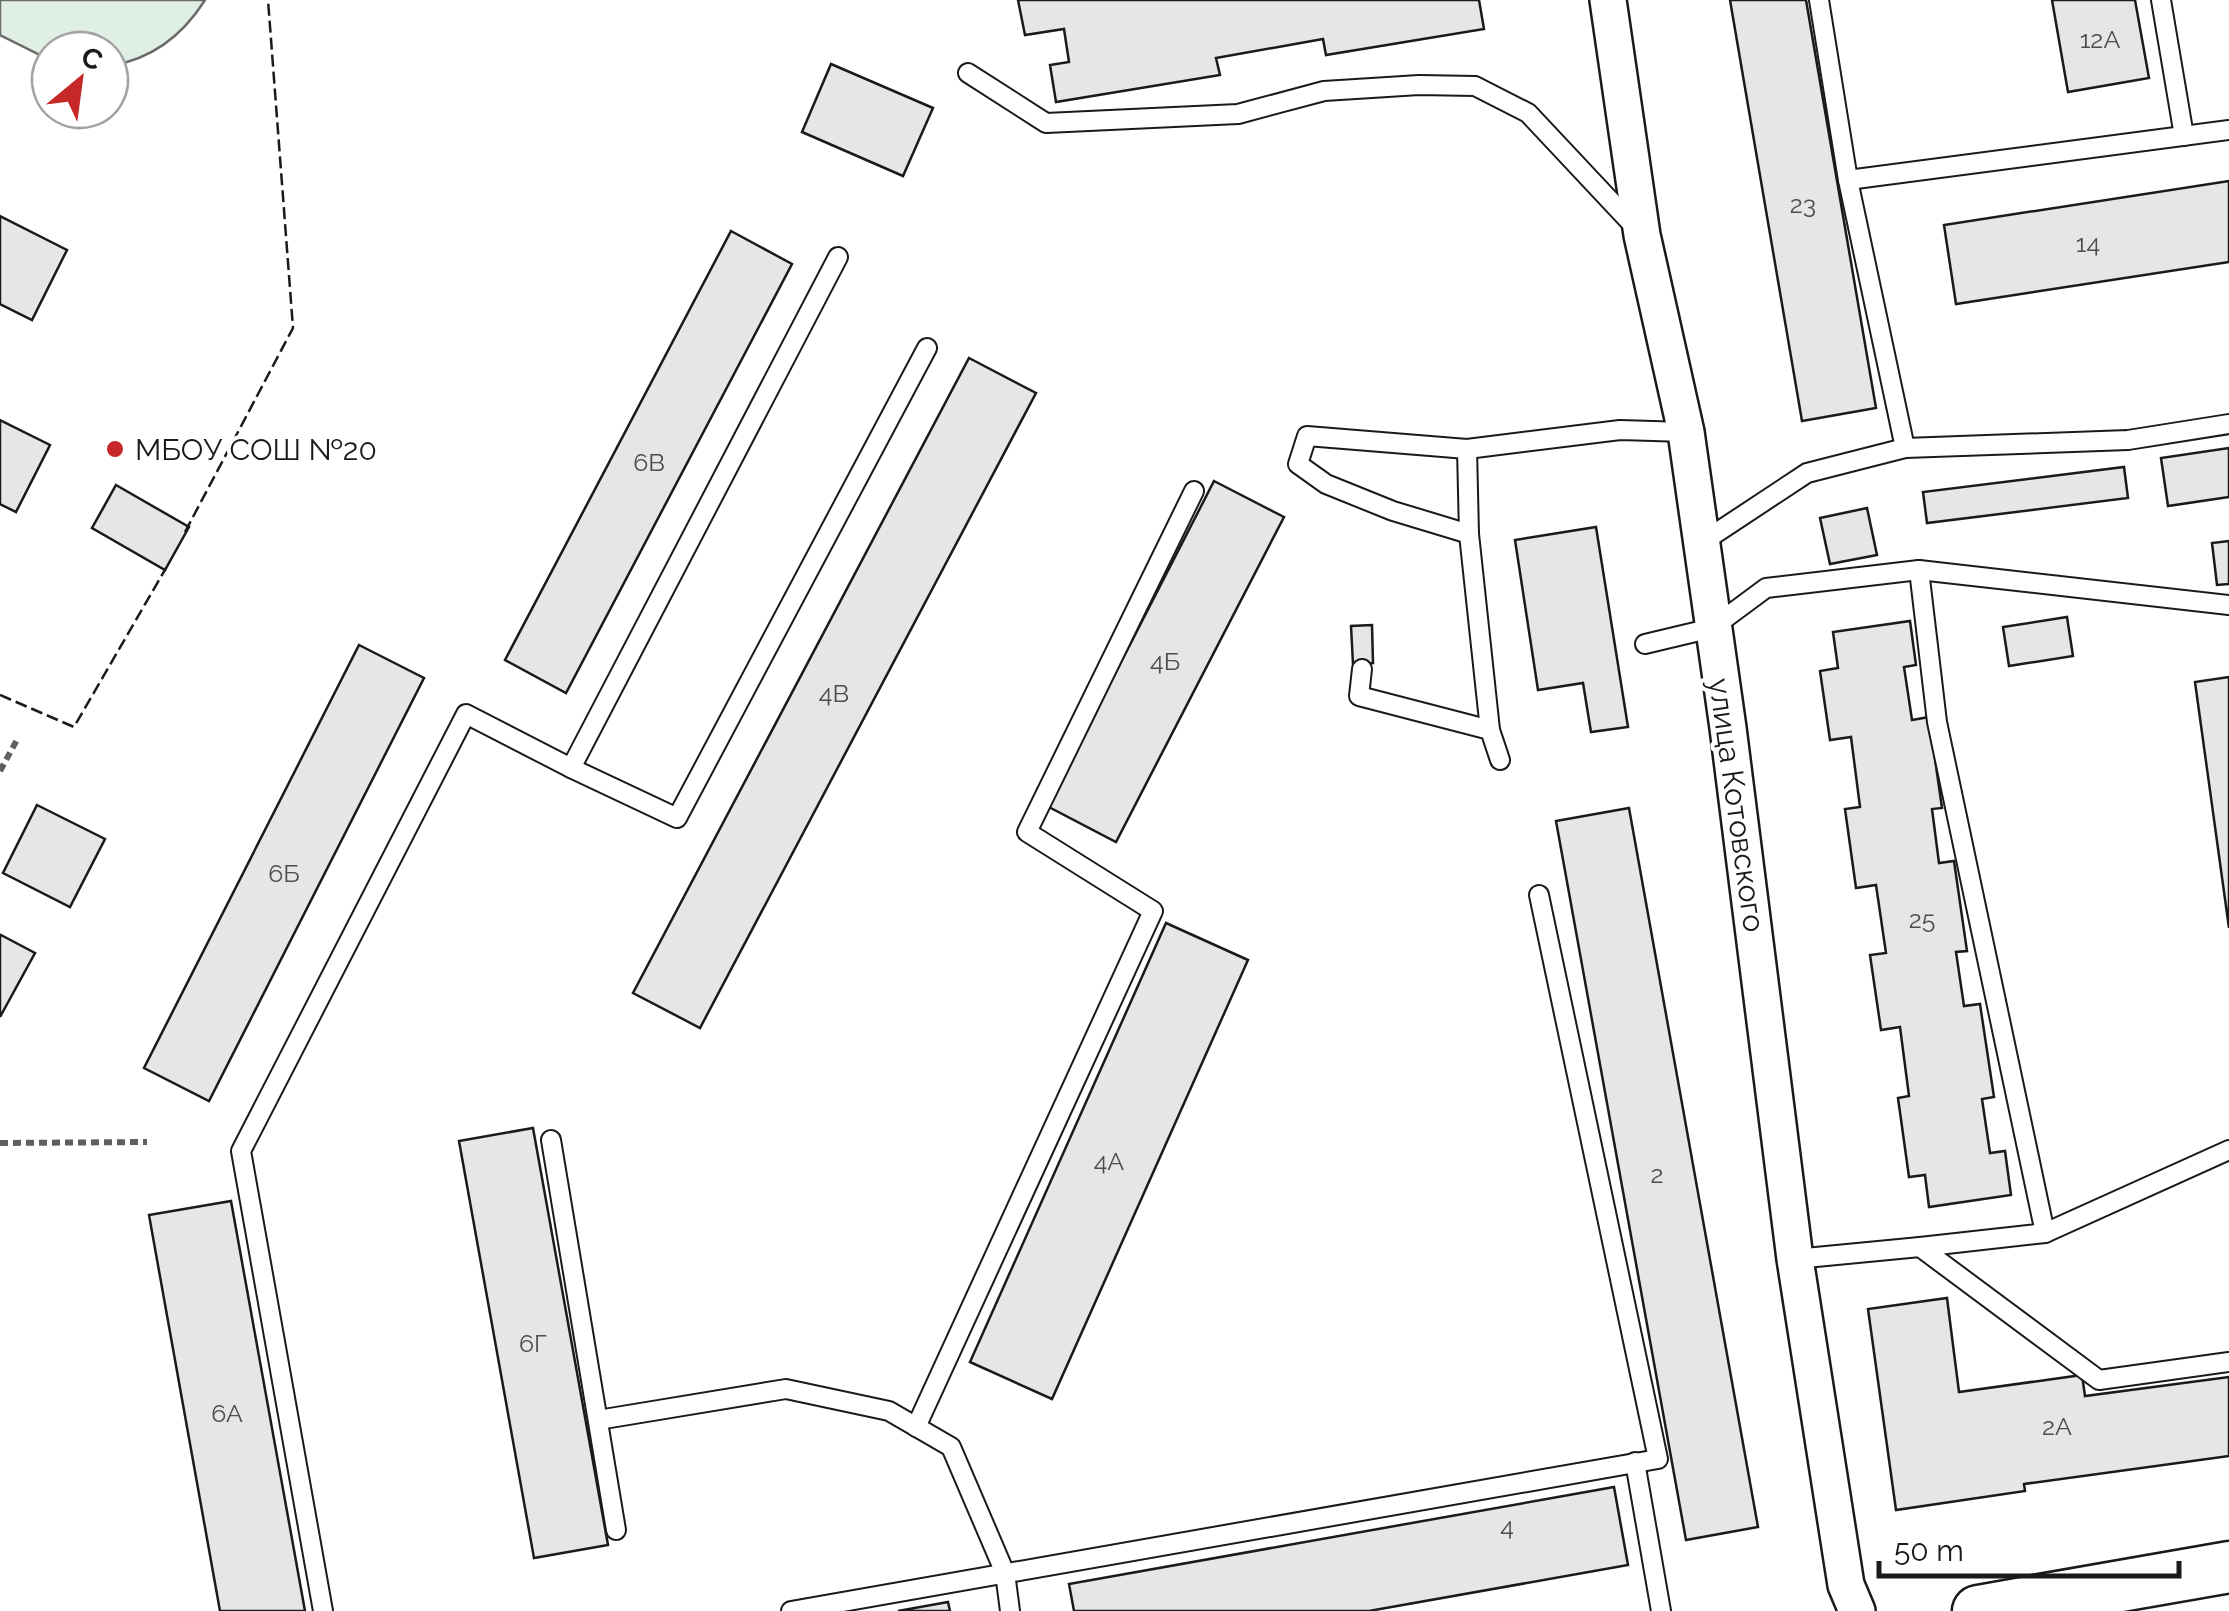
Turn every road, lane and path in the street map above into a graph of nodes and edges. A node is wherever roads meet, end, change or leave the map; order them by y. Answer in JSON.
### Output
{"nodes":[{"id":1,"x":1608,"y":0,"type":"edge"},
{"id":2,"x":1819,"y":0,"type":"edge"},
{"id":3,"x":2161,"y":0,"type":"edge"},
{"id":4,"x":968,"y":74,"type":"dead end"},
{"id":5,"x":2229,"y":130,"type":"edge"},
{"id":6,"x":2184,"y":136,"type":"junction"},
{"id":7,"x":1848,"y":180,"type":"junction"},
{"id":8,"x":1642,"y":235,"type":"junction"},
{"id":9,"x":838,"y":258,"type":"dead end"},
{"id":10,"x":927,"y":348,"type":"dead end"},
{"id":11,"x":2229,"y":424,"type":"edge"},
{"id":12,"x":1686,"y":432,"type":"junction"},
{"id":13,"x":1905,"y":448,"type":"junction"},
{"id":14,"x":1467,"y":449,"type":"junction"},
{"id":15,"x":1194,"y":491,"type":"dead end"},
{"id":16,"x":1470,"y":534,"type":"junction"},
{"id":17,"x":1701,"y":544,"type":"junction"},
{"id":18,"x":1919,"y":570,"type":"junction"},
{"id":19,"x":2229,"y":605,"type":"edge"},
{"id":20,"x":1712,"y":628,"type":"junction"},
{"id":21,"x":1645,"y":644,"type":"dead end"},
{"id":22,"x":1362,"y":669,"type":"dead end"},
{"id":23,"x":1490,"y":730,"type":"junction"},
{"id":24,"x":18,"y":738,"type":"dead end"},
{"id":25,"x":1500,"y":760,"type":"dead end"},
{"id":26,"x":570,"y":768,"type":"junction"},
{"id":27,"x":0,"y":771,"type":"edge"},
{"id":28,"x":1539,"y":896,"type":"dead end"},
{"id":29,"x":551,"y":1140,"type":"dead end"},
{"id":30,"x":146,"y":1142,"type":"dead end"},
{"id":31,"x":0,"y":1143,"type":"edge"},
{"id":32,"x":2229,"y":1150,"type":"edge"},
{"id":33,"x":2045,"y":1234,"type":"junction"},
{"id":34,"x":1920,"y":1247,"type":"junction"},
{"id":35,"x":1796,"y":1260,"type":"junction"},
{"id":36,"x":2229,"y":1362,"type":"edge"},
{"id":37,"x":598,"y":1420,"type":"junction"},
{"id":38,"x":916,"y":1428,"type":"junction"},
{"id":39,"x":1634,"y":1462,"type":"junction"},
{"id":40,"x":616,"y":1530,"type":"dead end"},
{"id":41,"x":2229,"y":1568,"type":"edge"},
{"id":42,"x":1005,"y":1573,"type":"junction"},
{"id":43,"x":324,"y":1611,"type":"edge"},
{"id":44,"x":791,"y":1611,"type":"edge"},
{"id":45,"x":1010,"y":1611,"type":"edge"},
{"id":46,"x":1660,"y":1611,"type":"edge"},
{"id":47,"x":1857,"y":1611,"type":"edge"},
{"id":48,"x":1978,"y":1611,"type":"edge"}],
"edges":[{"from":1,"to":8,"type":"street","name":"улица Котовского"},
{"from":2,"to":7,"type":"lane"},
{"from":3,"to":6,"type":"lane"},
{"from":4,"to":8,"type":"lane"},
{"from":5,"to":6,"type":"lane"},
{"from":6,"to":7,"type":"lane"},
{"from":7,"to":13,"type":"lane"},
{"from":8,"to":12,"type":"street","name":"улица Котовского"},
{"from":9,"to":26,"type":"lane"},
{"from":10,"to":26,"type":"lane"},
{"from":11,"to":13,"type":"lane"},
{"from":12,"to":14,"type":"lane"},
{"from":12,"to":17,"type":"street","name":"улица Котовского"},
{"from":13,"to":17,"type":"lane"},
{"from":14,"to":16,"type":"lane"},
{"from":14,"to":16,"type":"lane"},
{"from":15,"to":38,"type":"lane"},
{"from":16,"to":23,"type":"lane"},
{"from":17,"to":20,"type":"street","name":"улица Котовского"},
{"from":18,"to":19,"type":"lane"},
{"from":18,"to":20,"type":"lane"},
{"from":18,"to":33,"type":"lane"},
{"from":20,"to":21,"type":"lane"},
{"from":20,"to":35,"type":"street","name":"улица Котовского"},
{"from":22,"to":23,"type":"lane"},
{"from":23,"to":25,"type":"lane"},
{"from":24,"to":27,"type":"path"},
{"from":26,"to":43,"type":"lane"},
{"from":28,"to":39,"type":"lane"},
{"from":29,"to":37,"type":"lane"},
{"from":30,"to":31,"type":"path"},
{"from":32,"to":33,"type":"lane"},
{"from":33,"to":34,"type":"lane"},
{"from":34,"to":35,"type":"lane"},
{"from":34,"to":36,"type":"lane"},
{"from":35,"to":47,"type":"street","name":"улица Котовского"},
{"from":37,"to":38,"type":"lane"},
{"from":37,"to":40,"type":"lane"},
{"from":38,"to":42,"type":"lane"},
{"from":39,"to":42,"type":"lane"},
{"from":39,"to":46,"type":"lane"},
{"from":41,"to":48,"type":"main road"},
{"from":42,"to":44,"type":"lane"},
{"from":42,"to":45,"type":"lane"}]}
